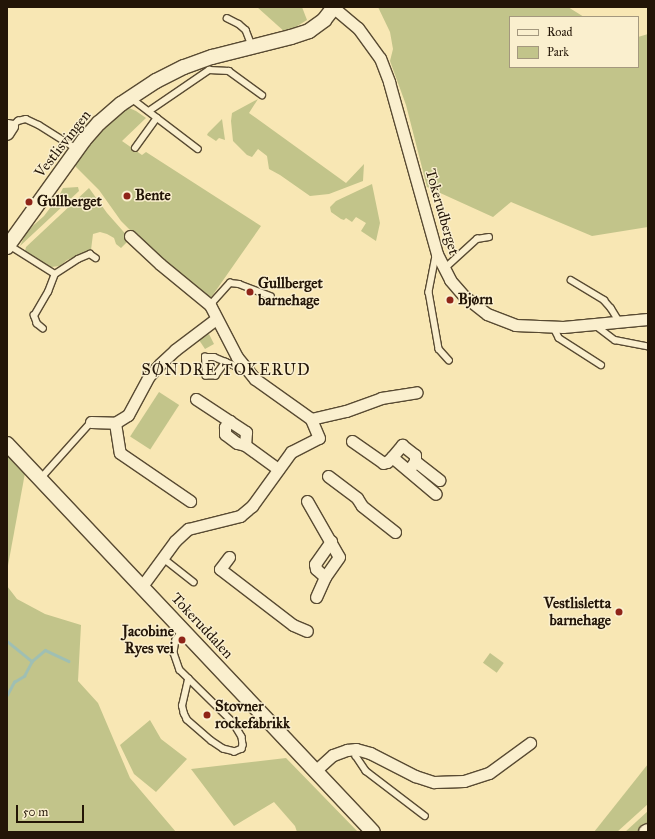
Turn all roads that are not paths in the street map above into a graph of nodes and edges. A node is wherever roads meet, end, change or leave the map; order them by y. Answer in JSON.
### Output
{"nodes":[{"id":1,"x":334,"y":7,"type":"edge"},
{"id":2,"x":227,"y":18,"type":"dead end"},
{"id":3,"x":252,"y":46,"type":"junction"},
{"id":4,"x":262,"y":95,"type":"dead end"},
{"id":5,"x":131,"y":98,"type":"junction"},
{"id":6,"x":149,"y":112,"type":"junction"},
{"id":7,"x":157,"y":118,"type":"junction"},
{"id":8,"x":8,"y":129,"type":"edge"},
{"id":9,"x":135,"y":148,"type":"dead end"},
{"id":10,"x":78,"y":149,"type":"junction"},
{"id":11,"x":198,"y":149,"type":"dead end"},
{"id":12,"x":130,"y":236,"type":"dead end"},
{"id":13,"x":489,"y":237,"type":"dead end"},
{"id":14,"x":8,"y":246,"type":"edge"},
{"id":15,"x":437,"y":254,"type":"junction"},
{"id":16,"x":96,"y":258,"type":"dead end"},
{"id":17,"x":444,"y":269,"type":"junction"},
{"id":18,"x":55,"y":274,"type":"junction"},
{"id":19,"x":571,"y":280,"type":"dead end"},
{"id":20,"x":271,"y":296,"type":"dead end"},
{"id":21,"x":210,"y":305,"type":"junction"},
{"id":22,"x":216,"y":319,"type":"junction"},
{"id":23,"x":648,"y":319,"type":"edge"},
{"id":24,"x":619,"y":321,"type":"junction"},
{"id":25,"x":593,"y":324,"type":"junction"},
{"id":26,"x":553,"y":326,"type":"junction"},
{"id":27,"x":43,"y":329,"type":"dead end"},
{"id":28,"x":647,"y":346,"type":"dead end"},
{"id":29,"x":449,"y":360,"type":"dead end"},
{"id":30,"x":226,"y":362,"type":"dead end"},
{"id":31,"x":601,"y":365,"type":"dead end"},
{"id":32,"x":249,"y":371,"type":"junction"},
{"id":33,"x":417,"y":392,"type":"dead end"},
{"id":34,"x":196,"y":399,"type":"dead end"},
{"id":35,"x":311,"y":419,"type":"junction"},
{"id":36,"x":91,"y":422,"type":"joint"},
{"id":37,"x":115,"y":423,"type":"junction"},
{"id":38,"x":352,"y":441,"type":"dead end"},
{"id":39,"x":7,"y":444,"type":"edge"},
{"id":40,"x":392,"y":457,"type":"junction"},
{"id":41,"x":412,"y":466,"type":"junction"},
{"id":42,"x":278,"y":469,"type":"junction"},
{"id":43,"x":328,"y":476,"type":"dead end"},
{"id":44,"x":40,"y":480,"type":"junction"},
{"id":45,"x":439,"y":480,"type":"dead end"},
{"id":46,"x":436,"y":494,"type":"dead end"},
{"id":47,"x":190,"y":501,"type":"dead end"},
{"id":48,"x":307,"y":502,"type":"dead end"},
{"id":49,"x":395,"y":532,"type":"dead end"},
{"id":50,"x":331,"y":541,"type":"junction"},
{"id":51,"x":229,"y":557,"type":"dead end"},
{"id":52,"x":162,"y":558,"type":"junction"},
{"id":53,"x":325,"y":577,"type":"junction"},
{"id":54,"x":194,"y":582,"type":"dead end"},
{"id":55,"x":142,"y":586,"type":"junction"},
{"id":56,"x":316,"y":598,"type":"dead end"},
{"id":57,"x":183,"y":631,"type":"junction"},
{"id":58,"x":307,"y":631,"type":"dead end"},
{"id":59,"x":188,"y":679,"type":"junction"},
{"id":60,"x":530,"y":743,"type":"dead end"},
{"id":61,"x":356,"y":749,"type":"junction"},
{"id":62,"x":315,"y":771,"type":"junction"},
{"id":63,"x":425,"y":816,"type":"dead end"},
{"id":64,"x":373,"y":832,"type":"edge"}],
"edges":[{"from":1,"to":3,"type":"street","name":"Vestlisvingen"},
{"from":1,"to":15,"type":"street","name":"Tokerudberget"},
{"from":2,"to":3,"type":"lane"},
{"from":3,"to":5,"type":"street","name":"Vestlisvingen"},
{"from":4,"to":6,"type":"lane"},
{"from":5,"to":6,"type":"lane"},
{"from":5,"to":10,"type":"street","name":"Vestlisvingen"},
{"from":6,"to":7,"type":"lane"},
{"from":7,"to":9,"type":"lane"},
{"from":7,"to":11,"type":"lane"},
{"from":8,"to":10,"type":"lane"},
{"from":10,"to":14,"type":"street","name":"Vestlisvingen"},
{"from":12,"to":21,"type":"street"},
{"from":13,"to":17,"type":"lane"},
{"from":14,"to":18,"type":"lane"},
{"from":15,"to":17,"type":"street","name":"Tokerudberget"},
{"from":15,"to":29,"type":"lane"},
{"from":16,"to":18,"type":"lane"},
{"from":17,"to":26,"type":"street","name":"Tokerudberget"},
{"from":18,"to":27,"type":"lane"},
{"from":19,"to":24,"type":"lane"},
{"from":20,"to":21,"type":"lane"},
{"from":21,"to":22,"type":"street"},
{"from":22,"to":32,"type":"street"},
{"from":22,"to":37,"type":"street"},
{"from":23,"to":24,"type":"street","name":"Tokerudberget"},
{"from":24,"to":25,"type":"street","name":"Tokerudberget"},
{"from":25,"to":26,"type":"street","name":"Tokerudberget"},
{"from":25,"to":28,"type":"lane"},
{"from":26,"to":31,"type":"lane"},
{"from":30,"to":32,"type":"lane"},
{"from":32,"to":35,"type":"street"},
{"from":33,"to":35,"type":"street"},
{"from":34,"to":42,"type":"street"},
{"from":35,"to":42,"type":"street"},
{"from":36,"to":37,"type":"street"},
{"from":36,"to":44,"type":"lane"},
{"from":37,"to":47,"type":"street"},
{"from":38,"to":40,"type":"street"},
{"from":39,"to":44,"type":"street","name":"Tokeruddalen"},
{"from":40,"to":41,"type":"street"},
{"from":40,"to":41,"type":"street"},
{"from":41,"to":45,"type":"street"},
{"from":41,"to":46,"type":"street"},
{"from":42,"to":52,"type":"street"},
{"from":43,"to":49,"type":"street"},
{"from":44,"to":55,"type":"street","name":"Tokeruddalen"},
{"from":48,"to":50,"type":"street"},
{"from":50,"to":53,"type":"street"},
{"from":50,"to":53,"type":"street"},
{"from":51,"to":58,"type":"street"},
{"from":52,"to":54,"type":"lane"},
{"from":52,"to":55,"type":"street"},
{"from":53,"to":56,"type":"street"},
{"from":55,"to":57,"type":"street","name":"Tokeruddalen"},
{"from":57,"to":59,"type":"lane"},
{"from":57,"to":62,"type":"street","name":"Tokeruddalen"},
{"from":59,"to":59,"type":"lane"},
{"from":60,"to":61,"type":"street"},
{"from":61,"to":62,"type":"street"},
{"from":61,"to":63,"type":"lane"},
{"from":62,"to":64,"type":"street","name":"Tokeruddalen"}]}
